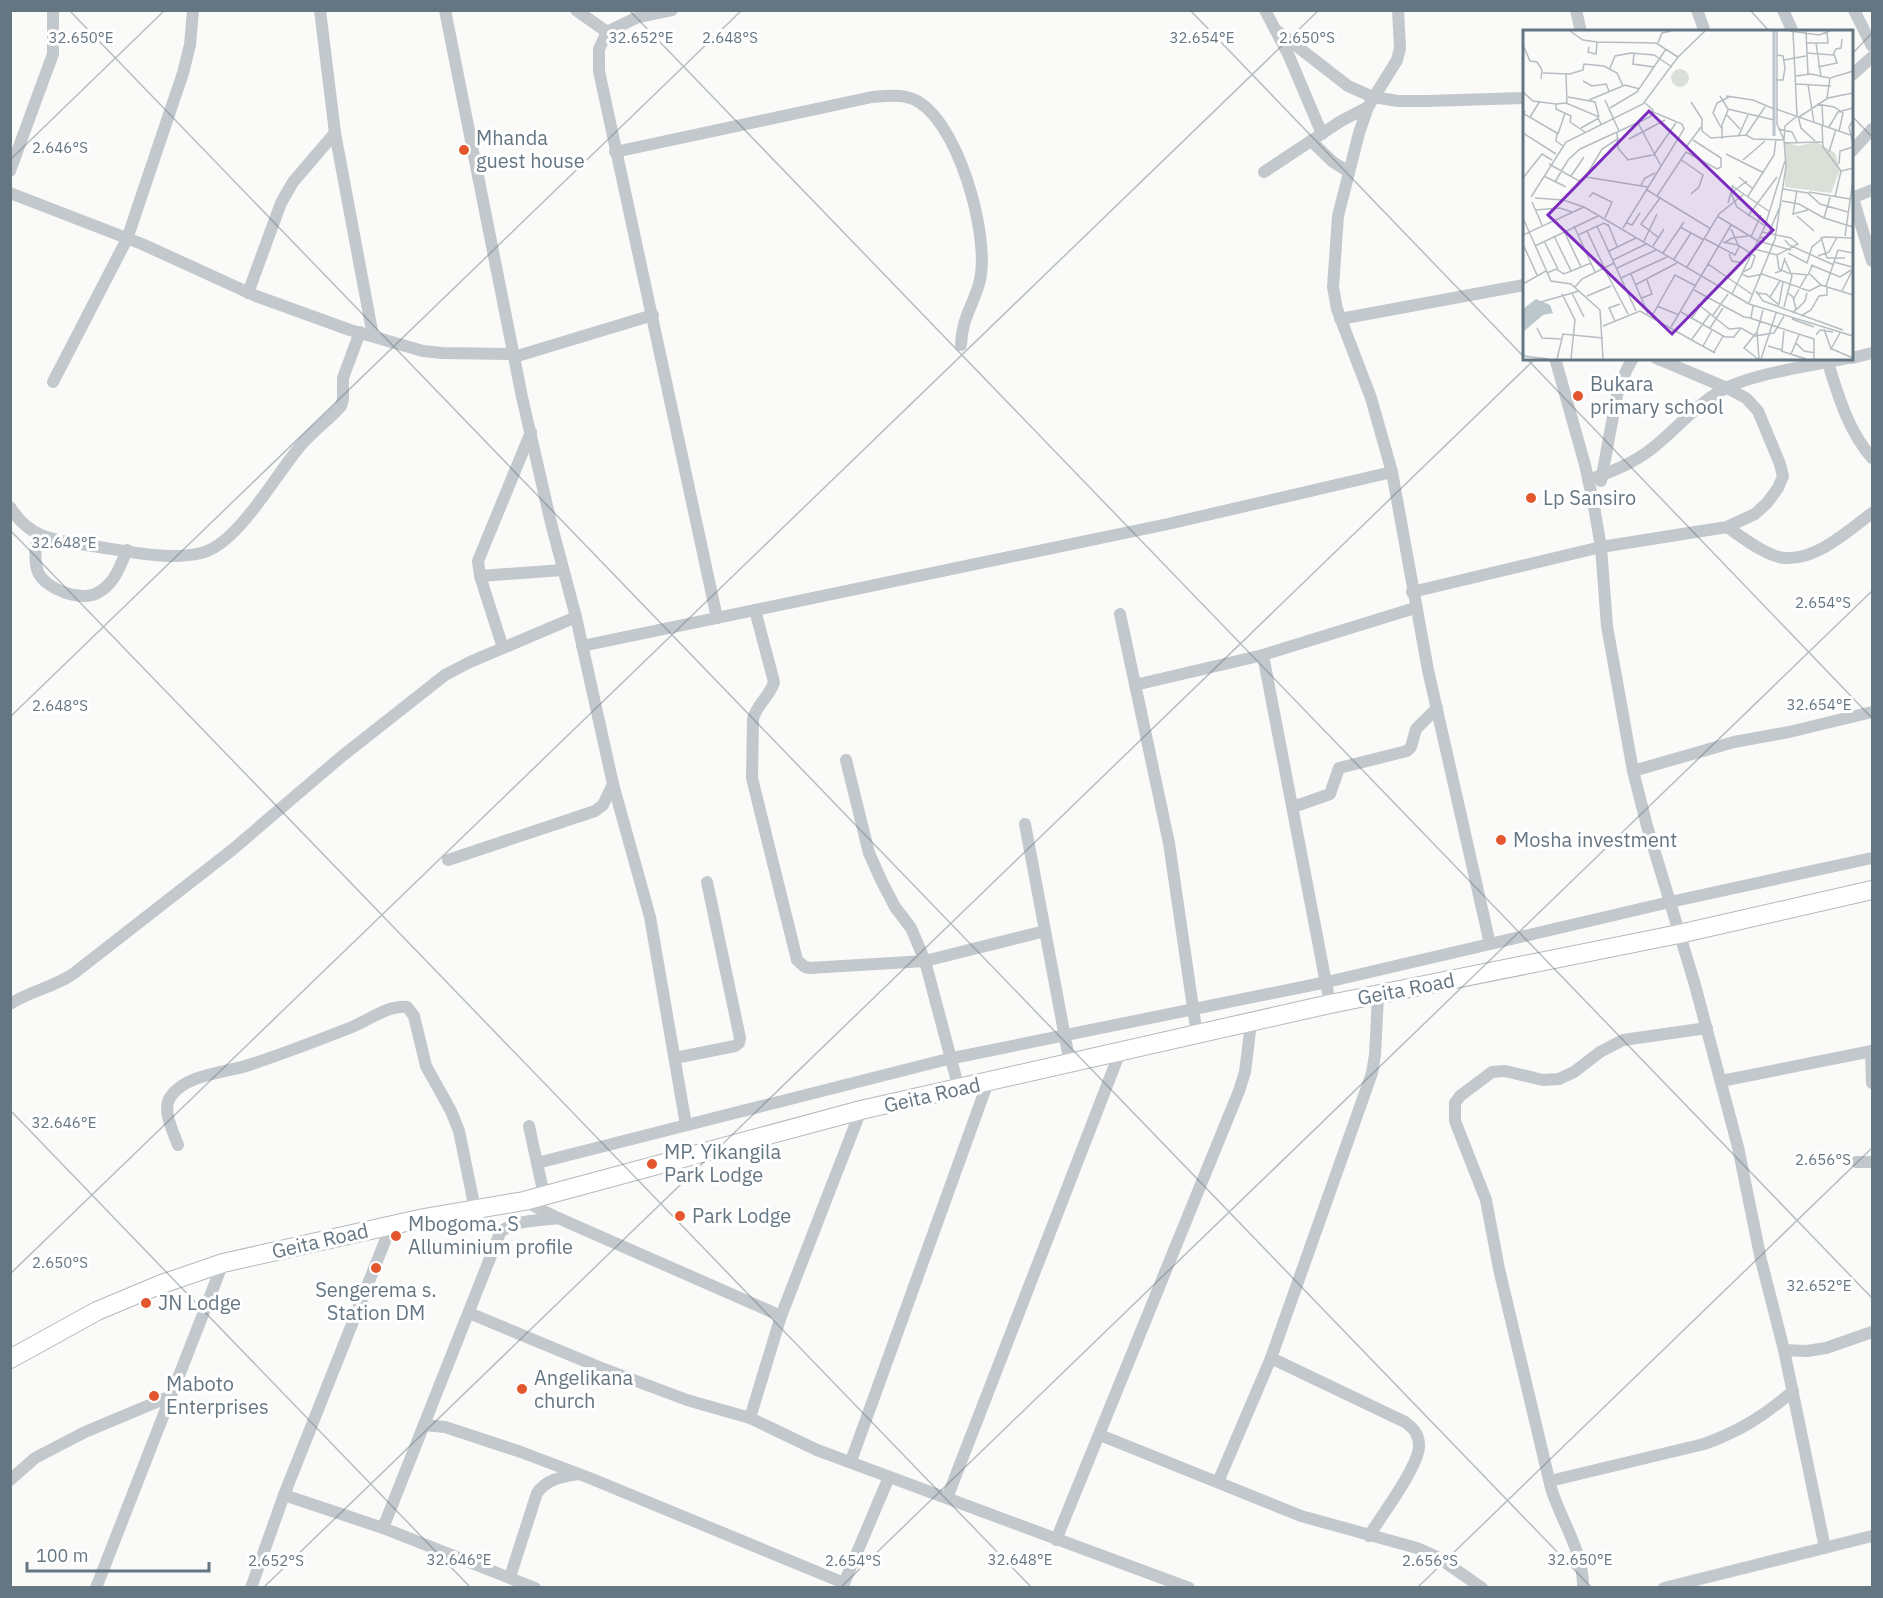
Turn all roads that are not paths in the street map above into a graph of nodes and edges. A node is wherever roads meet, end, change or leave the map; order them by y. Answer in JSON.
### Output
{"nodes":[{"id":1,"x":53,"y":10,"type":"edge"},
{"id":2,"x":193,"y":10,"type":"edge"},
{"id":3,"x":320,"y":10,"type":"edge"},
{"id":4,"x":445,"y":10,"type":"edge"},
{"id":5,"x":576,"y":10,"type":"edge"},
{"id":6,"x":672,"y":10,"type":"edge"},
{"id":7,"x":1265,"y":10,"type":"edge"},
{"id":8,"x":1274,"y":10,"type":"edge"},
{"id":9,"x":1398,"y":10,"type":"edge"},
{"id":10,"x":1576,"y":10,"type":"edge"},
{"id":11,"x":1698,"y":10,"type":"edge"},
{"id":12,"x":1783,"y":10,"type":"edge"},
{"id":13,"x":1854,"y":10,"type":"edge"},
{"id":14,"x":1274,"y":27,"type":"junction"},
{"id":15,"x":1581,"y":30,"type":"edge"},
{"id":16,"x":1704,"y":30,"type":"edge"},
{"id":17,"x":1792,"y":30,"type":"edge"},
{"id":18,"x":607,"y":32,"type":"junction"},
{"id":19,"x":1872,"y":46,"type":"edge"},
{"id":20,"x":1872,"y":57,"type":"edge"},
{"id":21,"x":1853,"y":73,"type":"edge"},
{"id":22,"x":1523,"y":98,"type":"edge"},
{"id":23,"x":1370,"y":102,"type":"junction"},
{"id":24,"x":1872,"y":129,"type":"edge"},
{"id":25,"x":335,"y":133,"type":"junction"},
{"id":26,"x":1317,"y":137,"type":"junction"},
{"id":27,"x":1853,"y":150,"type":"edge"},
{"id":28,"x":615,"y":152,"type":"junction"},
{"id":29,"x":10,"y":171,"type":"edge"},
{"id":30,"x":1264,"y":172,"type":"dead end"},
{"id":31,"x":1349,"y":172,"type":"junction"},
{"id":32,"x":1872,"y":190,"type":"edge"},
{"id":33,"x":10,"y":193,"type":"edge"},
{"id":34,"x":1853,"y":197,"type":"edge"},
{"id":35,"x":1853,"y":200,"type":"edge"},
{"id":36,"x":127,"y":239,"type":"junction"},
{"id":37,"x":1872,"y":255,"type":"edge"},
{"id":38,"x":1523,"y":288,"type":"edge"},
{"id":39,"x":248,"y":293,"type":"junction"},
{"id":40,"x":653,"y":315,"type":"junction"},
{"id":41,"x":1340,"y":319,"type":"junction"},
{"id":42,"x":366,"y":334,"type":"junction"},
{"id":43,"x":961,"y":345,"type":"dead end"},
{"id":44,"x":1872,"y":353,"type":"edge"},
{"id":45,"x":514,"y":356,"type":"junction"},
{"id":46,"x":1853,"y":357,"type":"edge"},
{"id":47,"x":1556,"y":360,"type":"edge"},
{"id":48,"x":1632,"y":360,"type":"edge"},
{"id":49,"x":1661,"y":360,"type":"edge"},
{"id":50,"x":1841,"y":360,"type":"edge"},
{"id":51,"x":1828,"y":363,"type":"junction"},
{"id":52,"x":53,"y":382,"type":"dead end"},
{"id":53,"x":1727,"y":388,"type":"junction"},
{"id":54,"x":531,"y":432,"type":"junction"},
{"id":55,"x":1872,"y":458,"type":"edge"},
{"id":56,"x":1392,"y":472,"type":"junction"},
{"id":57,"x":1603,"y":475,"type":"junction"},
{"id":58,"x":1588,"y":480,"type":"junction"},
{"id":59,"x":1593,"y":501,"type":"junction"},
{"id":60,"x":10,"y":507,"type":"edge"},
{"id":61,"x":1872,"y":513,"type":"edge"},
{"id":62,"x":1727,"y":527,"type":"junction"},
{"id":63,"x":38,"y":535,"type":"junction"},
{"id":64,"x":1601,"y":547,"type":"junction"},
{"id":65,"x":127,"y":550,"type":"junction"},
{"id":66,"x":563,"y":570,"type":"junction"},
{"id":67,"x":480,"y":576,"type":"junction"},
{"id":68,"x":1412,"y":592,"type":"junction"},
{"id":69,"x":1415,"y":608,"type":"junction"},
{"id":70,"x":755,"y":610,"type":"junction"},
{"id":71,"x":1120,"y":614,"type":"dead end"},
{"id":72,"x":576,"y":617,"type":"junction"},
{"id":73,"x":717,"y":618,"type":"junction"},
{"id":74,"x":582,"y":646,"type":"junction"},
{"id":75,"x":503,"y":648,"type":"junction"},
{"id":76,"x":1263,"y":655,"type":"junction"},
{"id":77,"x":1135,"y":685,"type":"junction"},
{"id":78,"x":1437,"y":708,"type":"junction"},
{"id":79,"x":1872,"y":712,"type":"edge"},
{"id":80,"x":846,"y":760,"type":"dead end"},
{"id":81,"x":1633,"y":771,"type":"junction"},
{"id":82,"x":613,"y":784,"type":"junction"},
{"id":83,"x":1293,"y":807,"type":"junction"},
{"id":84,"x":1024,"y":824,"type":"dead end"},
{"id":85,"x":1872,"y":858,"type":"edge"},
{"id":86,"x":448,"y":861,"type":"dead end"},
{"id":87,"x":707,"y":882,"type":"dead end"},
{"id":88,"x":1872,"y":890,"type":"edge"},
{"id":89,"x":1670,"y":902,"type":"junction"},
{"id":90,"x":1045,"y":931,"type":"junction"},
{"id":91,"x":1679,"y":934,"type":"junction"},
{"id":92,"x":1490,"y":944,"type":"junction"},
{"id":93,"x":925,"y":961,"type":"junction"},
{"id":94,"x":1327,"y":982,"type":"junction"},
{"id":95,"x":1378,"y":996,"type":"junction"},
{"id":96,"x":10,"y":1004,"type":"edge"},
{"id":97,"x":1330,"y":1004,"type":"junction"},
{"id":98,"x":1193,"y":1009,"type":"junction"},
{"id":99,"x":1251,"y":1023,"type":"junction"},
{"id":100,"x":1707,"y":1028,"type":"junction"},
{"id":101,"x":1065,"y":1035,"type":"junction"},
{"id":102,"x":1197,"y":1035,"type":"junction"},
{"id":103,"x":1872,"y":1051,"type":"edge"},
{"id":104,"x":1120,"y":1052,"type":"junction"},
{"id":105,"x":675,"y":1058,"type":"junction"},
{"id":106,"x":951,"y":1059,"type":"junction"},
{"id":107,"x":1070,"y":1064,"type":"junction"},
{"id":108,"x":1721,"y":1081,"type":"junction"},
{"id":109,"x":988,"y":1082,"type":"junction"},
{"id":110,"x":1872,"y":1083,"type":"edge"},
{"id":111,"x":959,"y":1089,"type":"junction"},
{"id":112,"x":861,"y":1110,"type":"junction"},
{"id":113,"x":686,"y":1125,"type":"junction"},
{"id":114,"x":529,"y":1126,"type":"dead end"},
{"id":115,"x":178,"y":1145,"type":"dead end"},
{"id":116,"x":1856,"y":1162,"type":"dead end"},
{"id":117,"x":1872,"y":1162,"type":"edge"},
{"id":118,"x":537,"y":1163,"type":"junction"},
{"id":119,"x":544,"y":1196,"type":"junction"},
{"id":120,"x":524,"y":1201,"type":"junction"},
{"id":121,"x":475,"y":1209,"type":"junction"},
{"id":122,"x":558,"y":1218,"type":"junction"},
{"id":123,"x":391,"y":1226,"type":"junction"},
{"id":124,"x":222,"y":1263,"type":"junction"},
{"id":125,"x":469,"y":1313,"type":"junction"},
{"id":126,"x":781,"y":1316,"type":"junction"},
{"id":127,"x":1872,"y":1332,"type":"edge"},
{"id":128,"x":1784,"y":1350,"type":"junction"},
{"id":129,"x":1271,"y":1358,"type":"junction"},
{"id":130,"x":10,"y":1359,"type":"edge"},
{"id":131,"x":1793,"y":1391,"type":"junction"},
{"id":132,"x":171,"y":1395,"type":"junction"},
{"id":133,"x":750,"y":1418,"type":"junction"},
{"id":134,"x":424,"y":1425,"type":"junction"},
{"id":135,"x":1100,"y":1435,"type":"junction"},
{"id":136,"x":851,"y":1461,"type":"junction"},
{"id":137,"x":579,"y":1474,"type":"junction"},
{"id":138,"x":889,"y":1477,"type":"junction"},
{"id":139,"x":10,"y":1479,"type":"edge"},
{"id":140,"x":1550,"y":1481,"type":"junction"},
{"id":141,"x":1218,"y":1482,"type":"junction"},
{"id":142,"x":284,"y":1495,"type":"junction"},
{"id":143,"x":947,"y":1498,"type":"junction"},
{"id":144,"x":383,"y":1528,"type":"junction"},
{"id":145,"x":1369,"y":1536,"type":"junction"},
{"id":146,"x":1872,"y":1536,"type":"edge"},
{"id":147,"x":1056,"y":1539,"type":"junction"},
{"id":148,"x":1825,"y":1548,"type":"junction"},
{"id":149,"x":510,"y":1577,"type":"junction"},
{"id":150,"x":843,"y":1585,"type":"edge"},
{"id":151,"x":96,"y":1587,"type":"edge"},
{"id":152,"x":251,"y":1587,"type":"edge"},
{"id":153,"x":535,"y":1587,"type":"edge"},
{"id":154,"x":1189,"y":1587,"type":"edge"},
{"id":155,"x":1482,"y":1587,"type":"edge"},
{"id":156,"x":1583,"y":1587,"type":"edge"},
{"id":157,"x":1664,"y":1587,"type":"edge"}],
"edges":[{"from":1,"to":29,"type":"street"},
{"from":2,"to":36,"type":"street"},
{"from":3,"to":25,"type":"street"},
{"from":4,"to":45,"type":"street"},
{"from":5,"to":18,"type":"street"},
{"from":6,"to":18,"type":"street"},
{"from":7,"to":14,"type":"street"},
{"from":8,"to":14,"type":"street"},
{"from":9,"to":23,"type":"street"},
{"from":10,"to":15,"type":"street"},
{"from":11,"to":16,"type":"street"},
{"from":12,"to":17,"type":"street"},
{"from":13,"to":19,"type":"street"},
{"from":14,"to":23,"type":"street"},
{"from":14,"to":26,"type":"street"},
{"from":18,"to":28,"type":"street"},
{"from":20,"to":21,"type":"street"},
{"from":22,"to":23,"type":"street"},
{"from":23,"to":26,"type":"street"},
{"from":23,"to":31,"type":"street"},
{"from":24,"to":27,"type":"street"},
{"from":25,"to":39,"type":"street"},
{"from":25,"to":42,"type":"street"},
{"from":26,"to":30,"type":"street"},
{"from":26,"to":31,"type":"street"},
{"from":28,"to":40,"type":"street"},
{"from":28,"to":43,"type":"street"},
{"from":31,"to":41,"type":"street"},
{"from":32,"to":34,"type":"street"},
{"from":33,"to":36,"type":"street"},
{"from":35,"to":37,"type":"street"},
{"from":36,"to":39,"type":"street"},
{"from":36,"to":52,"type":"street"},
{"from":38,"to":41,"type":"street"},
{"from":39,"to":42,"type":"street"},
{"from":40,"to":45,"type":"street"},
{"from":40,"to":73,"type":"street"},
{"from":41,"to":56,"type":"street"},
{"from":42,"to":45,"type":"street"},
{"from":42,"to":65,"type":"street"},
{"from":44,"to":46,"type":"street"},
{"from":45,"to":54,"type":"street"},
{"from":47,"to":58,"type":"street"},
{"from":48,"to":57,"type":"street"},
{"from":49,"to":53,"type":"street"},
{"from":50,"to":51,"type":"street"},
{"from":51,"to":53,"type":"street"},
{"from":51,"to":55,"type":"street"},
{"from":53,"to":57,"type":"street"},
{"from":53,"to":62,"type":"street"},
{"from":54,"to":66,"type":"street"},
{"from":54,"to":67,"type":"street"},
{"from":56,"to":68,"type":"street"},
{"from":56,"to":70,"type":"street"},
{"from":57,"to":58,"type":"street"},
{"from":57,"to":59,"type":"street"},
{"from":58,"to":59,"type":"street"},
{"from":59,"to":64,"type":"street"},
{"from":60,"to":63,"type":"street"},
{"from":61,"to":62,"type":"street"},
{"from":62,"to":64,"type":"street"},
{"from":63,"to":65,"type":"street"},
{"from":63,"to":65,"type":"street"},
{"from":64,"to":68,"type":"street"},
{"from":64,"to":81,"type":"street"},
{"from":66,"to":67,"type":"street"},
{"from":66,"to":72,"type":"street"},
{"from":67,"to":75,"type":"street"},
{"from":68,"to":69,"type":"street"},
{"from":69,"to":76,"type":"street"},
{"from":69,"to":78,"type":"street"},
{"from":70,"to":73,"type":"street"},
{"from":70,"to":93,"type":"street"},
{"from":71,"to":77,"type":"street"},
{"from":72,"to":74,"type":"street"},
{"from":72,"to":75,"type":"street"},
{"from":73,"to":74,"type":"street"},
{"from":74,"to":82,"type":"street"},
{"from":75,"to":96,"type":"street"},
{"from":76,"to":77,"type":"street"},
{"from":76,"to":83,"type":"street"},
{"from":77,"to":98,"type":"street"},
{"from":78,"to":83,"type":"street"},
{"from":78,"to":92,"type":"street"},
{"from":79,"to":81,"type":"street"},
{"from":80,"to":93,"type":"street"},
{"from":81,"to":89,"type":"street"},
{"from":82,"to":86,"type":"street"},
{"from":82,"to":105,"type":"street"},
{"from":83,"to":94,"type":"street"},
{"from":84,"to":90,"type":"street"},
{"from":85,"to":89,"type":"street"},
{"from":87,"to":105,"type":"street"},
{"from":88,"to":91,"type":"highway","name":"Geita Road"},
{"from":89,"to":91,"type":"street"},
{"from":89,"to":92,"type":"street"},
{"from":90,"to":93,"type":"street"},
{"from":90,"to":101,"type":"street"},
{"from":91,"to":95,"type":"highway","name":"Geita Road"},
{"from":91,"to":100,"type":"street"},
{"from":92,"to":94,"type":"street"},
{"from":93,"to":106,"type":"street"},
{"from":94,"to":97,"type":"street"},
{"from":94,"to":98,"type":"street"},
{"from":95,"to":97,"type":"highway","name":"Geita Road"},
{"from":95,"to":129,"type":"street"},
{"from":97,"to":99,"type":"highway","name":"Geita Road"},
{"from":98,"to":101,"type":"street"},
{"from":98,"to":102,"type":"street"},
{"from":99,"to":102,"type":"highway","name":"Geita Road"},
{"from":99,"to":135,"type":"street"},
{"from":100,"to":108,"type":"street"},
{"from":100,"to":140,"type":"street"},
{"from":101,"to":106,"type":"street"},
{"from":101,"to":107,"type":"street"},
{"from":102,"to":104,"type":"highway","name":"Geita Road"},
{"from":103,"to":108,"type":"street"},
{"from":103,"to":110,"type":"street"},
{"from":104,"to":107,"type":"highway","name":"Geita Road"},
{"from":104,"to":143,"type":"street"},
{"from":105,"to":113,"type":"street"},
{"from":106,"to":111,"type":"street"},
{"from":106,"to":113,"type":"street"},
{"from":107,"to":109,"type":"highway","name":"Geita Road"},
{"from":108,"to":128,"type":"street"},
{"from":109,"to":111,"type":"highway","name":"Geita Road"},
{"from":109,"to":136,"type":"street"},
{"from":111,"to":112,"type":"highway","name":"Geita Road"},
{"from":112,"to":119,"type":"highway","name":"Geita Road"},
{"from":112,"to":126,"type":"street"},
{"from":113,"to":118,"type":"street"},
{"from":114,"to":118,"type":"street"},
{"from":115,"to":121,"type":"street"},
{"from":116,"to":117,"type":"street"},
{"from":118,"to":119,"type":"street"},
{"from":119,"to":120,"type":"highway","name":"Geita Road"},
{"from":120,"to":121,"type":"highway","name":"Geita Road"},
{"from":120,"to":122,"type":"street"},
{"from":121,"to":123,"type":"highway","name":"Geita Road"},
{"from":122,"to":125,"type":"street"},
{"from":122,"to":126,"type":"street"},
{"from":123,"to":124,"type":"highway","name":"Geita Road"},
{"from":123,"to":142,"type":"street"},
{"from":124,"to":130,"type":"highway","name":"Geita Road"},
{"from":124,"to":132,"type":"street"},
{"from":125,"to":133,"type":"street"},
{"from":125,"to":134,"type":"street"},
{"from":126,"to":133,"type":"street"},
{"from":127,"to":128,"type":"street"},
{"from":128,"to":131,"type":"street"},
{"from":129,"to":141,"type":"street"},
{"from":129,"to":145,"type":"street"},
{"from":131,"to":140,"type":"street"},
{"from":131,"to":148,"type":"street"},
{"from":132,"to":139,"type":"street"},
{"from":132,"to":151,"type":"street"},
{"from":133,"to":136,"type":"street"},
{"from":134,"to":137,"type":"street"},
{"from":134,"to":144,"type":"street"},
{"from":135,"to":141,"type":"street"},
{"from":135,"to":147,"type":"street"},
{"from":136,"to":138,"type":"street"},
{"from":137,"to":149,"type":"street"},
{"from":137,"to":150,"type":"street"},
{"from":138,"to":143,"type":"street"},
{"from":138,"to":150,"type":"street"},
{"from":140,"to":156,"type":"street"},
{"from":141,"to":145,"type":"street"},
{"from":142,"to":144,"type":"street"},
{"from":142,"to":152,"type":"street"},
{"from":143,"to":147,"type":"street"},
{"from":144,"to":149,"type":"street"},
{"from":145,"to":155,"type":"street"},
{"from":146,"to":148,"type":"street"},
{"from":147,"to":154,"type":"street"},
{"from":148,"to":157,"type":"street"},
{"from":149,"to":153,"type":"street"}]}
